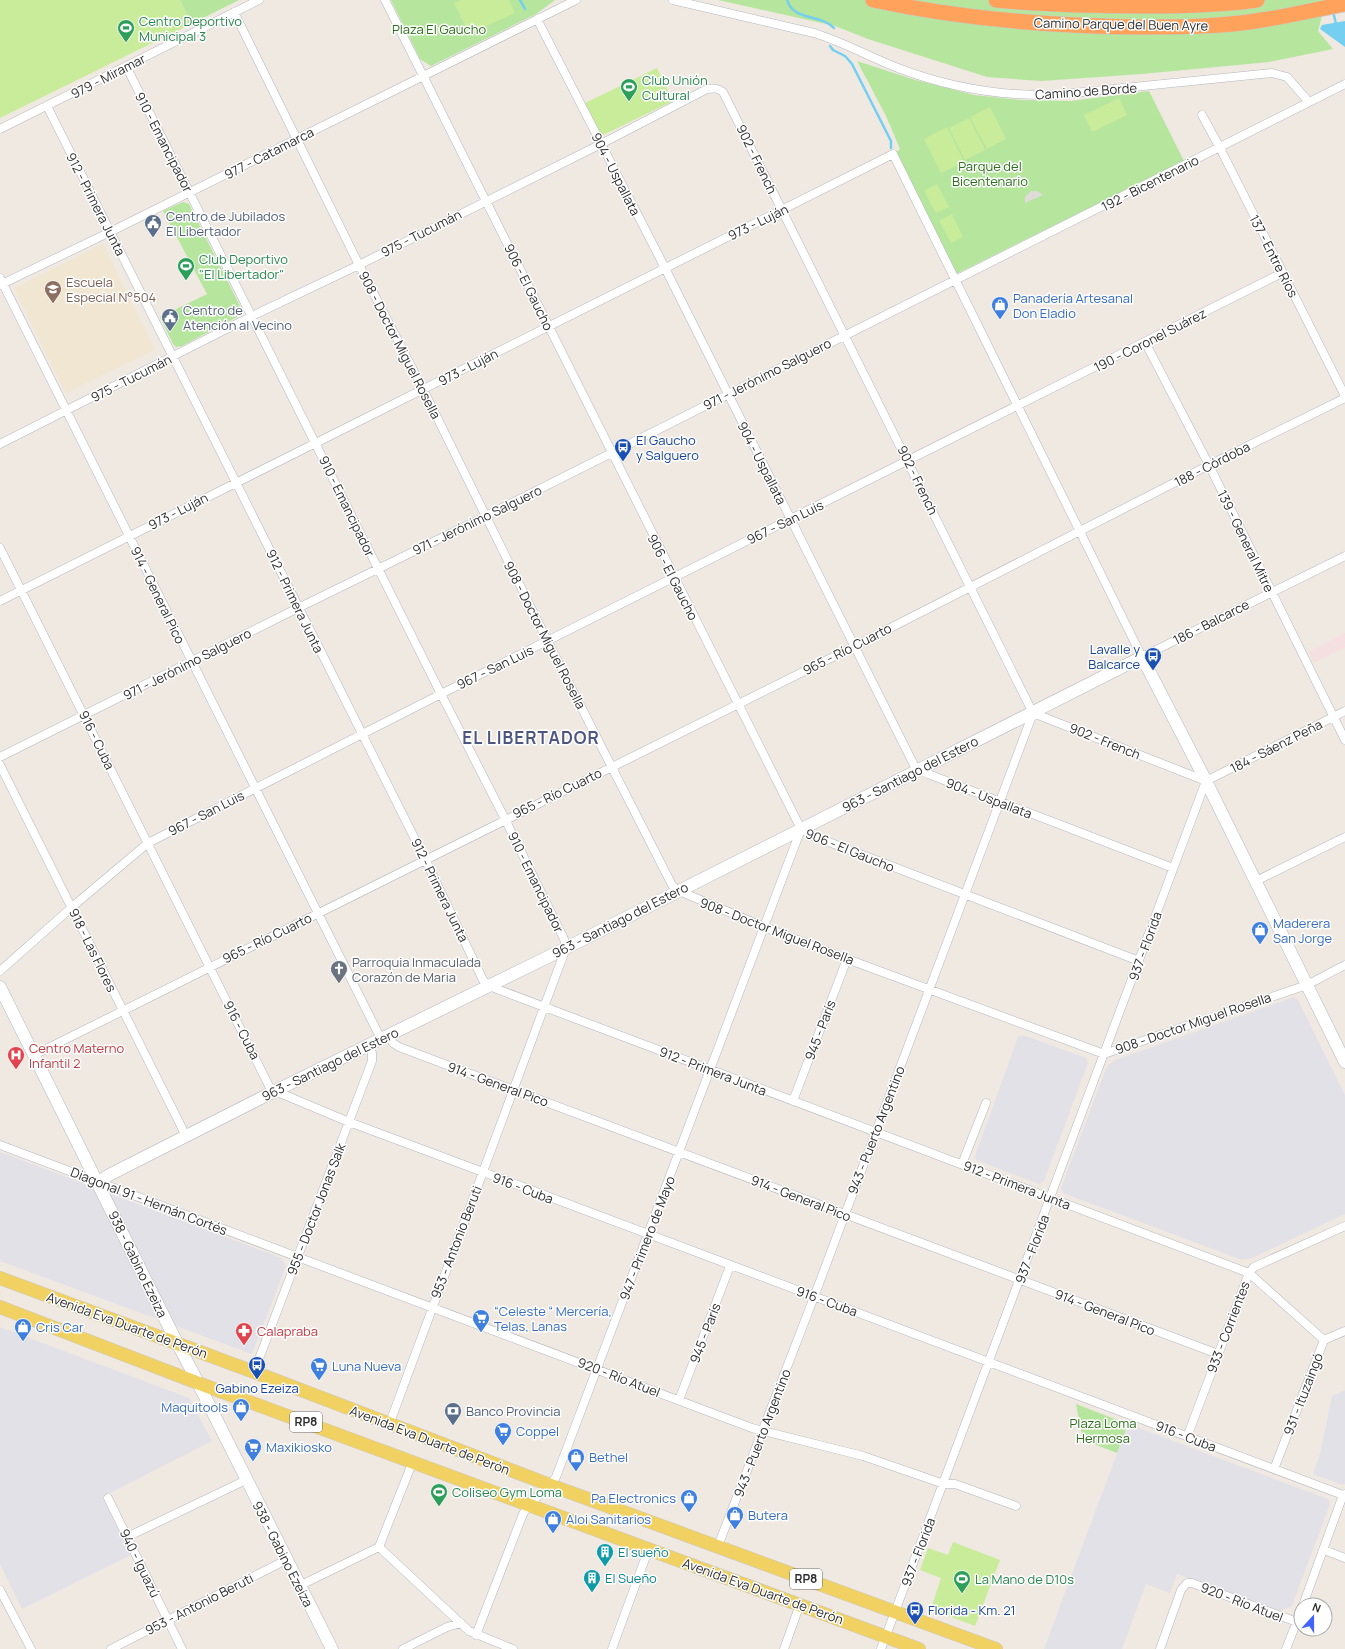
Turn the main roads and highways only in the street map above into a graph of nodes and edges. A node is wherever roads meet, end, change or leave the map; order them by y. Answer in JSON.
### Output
{"nodes":[{"id":1,"x":873,"y":0,"type":"edge"},
{"id":2,"x":996,"y":0,"type":"edge"},
{"id":3,"x":1257,"y":0,"type":"edge"},
{"id":4,"x":1345,"y":4,"type":"edge"},
{"id":5,"x":0,"y":1278,"type":"edge"},
{"id":6,"x":0,"y":1307,"type":"edge"},
{"id":7,"x":919,"y":1649,"type":"edge"},
{"id":8,"x":996,"y":1649,"type":"edge"}],
"edges":[{"from":1,"to":4,"type":"highway","name":"Camino Parque del Buen Ayre"},
{"from":2,"to":3,"type":"highway","name":"Camino Parque del Buen Ayre"},
{"from":5,"to":8,"type":"main road","name":"Avenida Eva Duarte de Perón","number":"RP8"},
{"from":6,"to":7,"type":"main road","name":"Avenida Eva Duarte de Perón","number":"RP8"}]}
